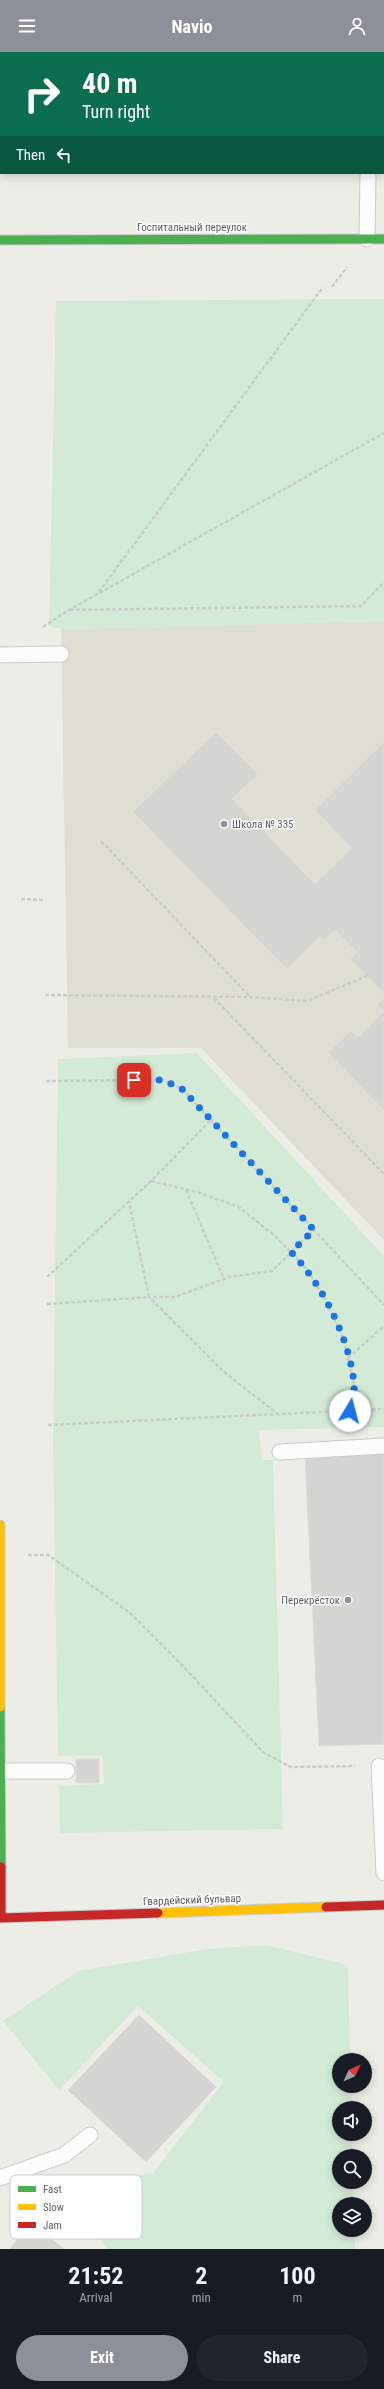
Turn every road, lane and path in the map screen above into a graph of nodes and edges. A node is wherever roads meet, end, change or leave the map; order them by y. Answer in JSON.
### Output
{"nodes":[{"id":1,"x":368,"y":174,"type":"edge"},
{"id":2,"x":367,"y":239,"type":"junction"},
{"id":3,"x":384,"y":239,"type":"edge"},
{"id":4,"x":0,"y":240,"type":"edge"},
{"id":5,"x":323,"y":287,"type":"dead end"},
{"id":6,"x":384,"y":434,"type":"edge"},
{"id":7,"x":384,"y":582,"type":"edge"},
{"id":8,"x":98,"y":594,"type":"junction"},
{"id":9,"x":69,"y":610,"type":"junction"},
{"id":10,"x":43,"y":626,"type":"dead end"},
{"id":11,"x":61,"y":654,"type":"dead end"},
{"id":12,"x":0,"y":655,"type":"edge"},
{"id":13,"x":101,"y":841,"type":"dead end"},
{"id":14,"x":21,"y":899,"type":"dead end"},
{"id":15,"x":45,"y":900,"type":"dead end"},
{"id":16,"x":367,"y":976,"type":"dead end"},
{"id":17,"x":45,"y":995,"type":"dead end"},
{"id":18,"x":251,"y":997,"type":"junction"},
{"id":19,"x":214,"y":998,"type":"junction"},
{"id":20,"x":46,"y":1081,"type":"dead end"},
{"id":21,"x":211,"y":1120,"type":"junction"},
{"id":22,"x":384,"y":1174,"type":"edge"},
{"id":23,"x":151,"y":1181,"type":"junction"},
{"id":24,"x":186,"y":1190,"type":"junction"},
{"id":25,"x":129,"y":1201,"type":"junction"},
{"id":26,"x":314,"y":1230,"type":"junction"},
{"id":27,"x":291,"y":1252,"type":"junction"},
{"id":28,"x":47,"y":1278,"type":"dead end"},
{"id":29,"x":224,"y":1279,"type":"junction"},
{"id":30,"x":149,"y":1297,"type":"junction"},
{"id":31,"x":47,"y":1304,"type":"dead end"},
{"id":32,"x":384,"y":1305,"type":"edge"},
{"id":33,"x":384,"y":1326,"type":"edge"},
{"id":34,"x":348,"y":1358,"type":"junction"},
{"id":35,"x":384,"y":1409,"type":"edge"},
{"id":36,"x":350,"y":1411,"type":"junction"},
{"id":37,"x":279,"y":1415,"type":"junction"},
{"id":38,"x":48,"y":1425,"type":"dead end"},
{"id":39,"x":384,"y":1446,"type":"edge"},
{"id":40,"x":280,"y":1452,"type":"dead end"},
{"id":41,"x":0,"y":1525,"type":"edge"},
{"id":42,"x":0,"y":1550,"type":"edge"},
{"id":43,"x":380,"y":1766,"type":"joint"},
{"id":44,"x":1,"y":1771,"type":"edge"},
{"id":45,"x":67,"y":1771,"type":"dead end"},
{"id":46,"x":384,"y":1873,"type":"edge"},
{"id":47,"x":384,"y":1905,"type":"edge"},
{"id":48,"x":1,"y":1918,"type":"edge"},
{"id":49,"x":90,"y":2135,"type":"dead end"},
{"id":50,"x":0,"y":2178,"type":"edge"}],
"edges":[{"from":1,"to":2,"type":"lane"},
{"from":2,"to":3,"type":"street","name":"Госпитальный переулок"},
{"from":2,"to":4,"type":"street","name":"Госпитальный переулок"},
{"from":5,"to":8,"type":"path"},
{"from":6,"to":8,"type":"path"},
{"from":7,"to":9,"type":"path"},
{"from":8,"to":9,"type":"path"},
{"from":9,"to":10,"type":"path"},
{"from":11,"to":12,"type":"lane"},
{"from":13,"to":18,"type":"path"},
{"from":14,"to":15,"type":"path"},
{"from":16,"to":18,"type":"path"},
{"from":17,"to":19,"type":"path"},
{"from":18,"to":19,"type":"path"},
{"from":19,"to":22,"type":"path"},
{"from":20,"to":21,"type":"path"},
{"from":21,"to":23,"type":"path"},
{"from":21,"to":26,"type":"path"},
{"from":23,"to":24,"type":"path"},
{"from":23,"to":25,"type":"path"},
{"from":24,"to":27,"type":"path"},
{"from":24,"to":29,"type":"path"},
{"from":25,"to":28,"type":"path"},
{"from":25,"to":30,"type":"path"},
{"from":26,"to":27,"type":"path"},
{"from":26,"to":32,"type":"path"},
{"from":27,"to":29,"type":"path"},
{"from":27,"to":34,"type":"path"},
{"from":29,"to":30,"type":"path"},
{"from":30,"to":31,"type":"path"},
{"from":30,"to":37,"type":"path"},
{"from":33,"to":34,"type":"path"},
{"from":34,"to":36,"type":"path"},
{"from":35,"to":36,"type":"path"},
{"from":36,"to":37,"type":"path"},
{"from":37,"to":38,"type":"path"},
{"from":39,"to":40,"type":"lane"},
{"from":41,"to":42,"type":"street"},
{"from":42,"to":43,"type":"path"},
{"from":42,"to":44,"type":"street"},
{"from":43,"to":46,"type":"lane"},
{"from":44,"to":45,"type":"lane"},
{"from":44,"to":48,"type":"street"},
{"from":47,"to":48,"type":"street","name":"Гвардейский бульвар"},
{"from":49,"to":50,"type":"lane"}]}
